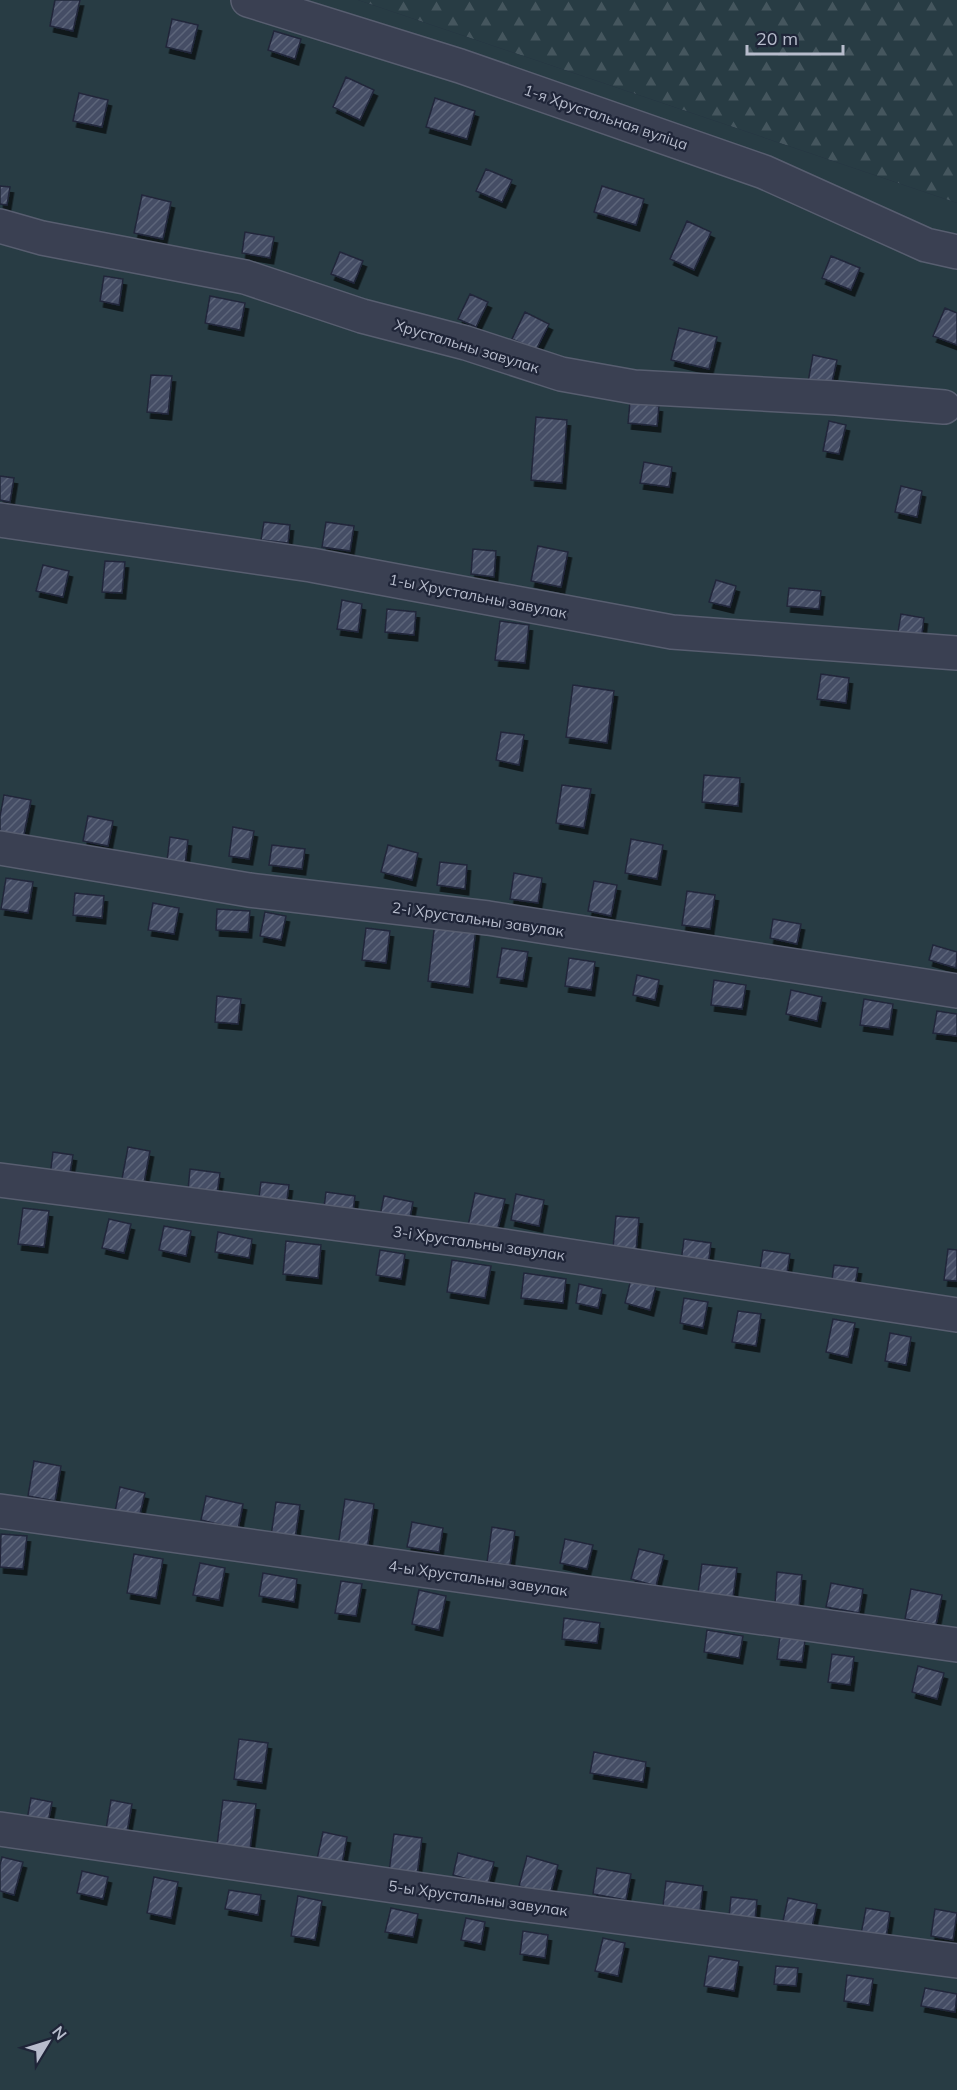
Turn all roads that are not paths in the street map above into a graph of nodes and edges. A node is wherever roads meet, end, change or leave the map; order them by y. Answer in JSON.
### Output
{"nodes":[{"id":1,"x":248,"y":0,"type":"edge"},
{"id":2,"x":0,"y":226,"type":"edge"},
{"id":3,"x":957,"y":252,"type":"edge"},
{"id":4,"x":944,"y":407,"type":"dead end"},
{"id":5,"x":0,"y":520,"type":"edge"},
{"id":6,"x":957,"y":653,"type":"edge"},
{"id":7,"x":0,"y":848,"type":"edge"},
{"id":8,"x":957,"y":991,"type":"edge"},
{"id":9,"x":0,"y":1180,"type":"edge"},
{"id":10,"x":957,"y":1315,"type":"edge"},
{"id":11,"x":0,"y":1510,"type":"edge"},
{"id":12,"x":957,"y":1645,"type":"edge"},
{"id":13,"x":0,"y":1829,"type":"edge"},
{"id":14,"x":957,"y":1961,"type":"edge"}],
"edges":[{"from":1,"to":3,"type":"lane","name":"1-я Хрустальная вуліца"},
{"from":2,"to":4,"type":"lane","name":"Хрустальны завулак"},
{"from":5,"to":6,"type":"lane","name":"1-ы Хрустальны завулак"},
{"from":7,"to":8,"type":"lane","name":"2-і Хрустальны завулак"},
{"from":9,"to":10,"type":"lane","name":"3-і Хрустальны завулак"},
{"from":11,"to":12,"type":"lane","name":"4-ы Хрустальны завулак"},
{"from":13,"to":14,"type":"lane","name":"5-ы Хрустальны завулак"}]}
